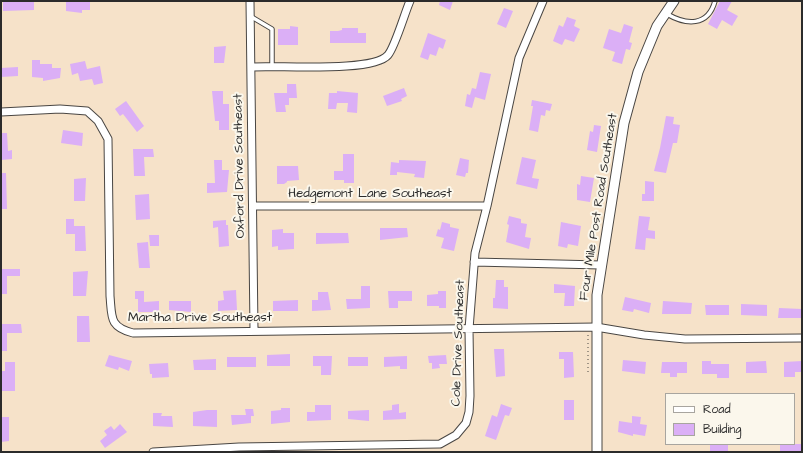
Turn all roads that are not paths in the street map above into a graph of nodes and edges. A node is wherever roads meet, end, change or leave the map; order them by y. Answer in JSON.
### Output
{"nodes":[{"id":1,"x":250,"y":1,"type":"edge"},
{"id":2,"x":410,"y":1,"type":"edge"},
{"id":3,"x":543,"y":1,"type":"edge"},
{"id":4,"x":674,"y":1,"type":"edge"},
{"id":5,"x":715,"y":1,"type":"edge"},
{"id":6,"x":666,"y":13,"type":"junction"},
{"id":7,"x":250,"y":16,"type":"junction"},
{"id":8,"x":272,"y":66,"type":"junction"},
{"id":9,"x":251,"y":67,"type":"junction"},
{"id":10,"x":1,"y":112,"type":"edge"},
{"id":11,"x":253,"y":206,"type":"junction"},
{"id":12,"x":487,"y":206,"type":"junction"},
{"id":13,"x":474,"y":262,"type":"junction"},
{"id":14,"x":601,"y":264,"type":"junction"},
{"id":15,"x":596,"y":327,"type":"junction"},
{"id":16,"x":469,"y":329,"type":"junction"},
{"id":17,"x":254,"y":330,"type":"junction"},
{"id":18,"x":802,"y":338,"type":"edge"},
{"id":19,"x":153,"y":452,"type":"edge"},
{"id":20,"x":597,"y":452,"type":"edge"}],
"edges":[{"from":1,"to":7,"type":"street","name":"Oxford Drive Southeast"},
{"from":2,"to":8,"type":"street"},
{"from":3,"to":12,"type":"street","name":"Cole Drive Southeast"},
{"from":4,"to":6,"type":"main road","name":"Four Mile Post Road Southeast"},
{"from":5,"to":6,"type":"lane"},
{"from":6,"to":14,"type":"main road","name":"Four Mile Post Road Southeast"},
{"from":7,"to":8,"type":"lane"},
{"from":7,"to":9,"type":"street","name":"Oxford Drive Southeast"},
{"from":8,"to":9,"type":"street"},
{"from":9,"to":11,"type":"street","name":"Oxford Drive Southeast"},
{"from":10,"to":17,"type":"street","name":"Martha Drive Southeast"},
{"from":11,"to":12,"type":"street","name":"Hedgemont Lane Southeast"},
{"from":11,"to":17,"type":"street","name":"Oxford Drive Southeast"},
{"from":12,"to":13,"type":"street","name":"Cole Drive Southeast"},
{"from":13,"to":14,"type":"street"},
{"from":13,"to":16,"type":"street","name":"Cole Drive Southeast"},
{"from":14,"to":15,"type":"main road","name":"Four Mile Post Road Southeast"},
{"from":15,"to":16,"type":"street","name":"Martha Drive Southeast"},
{"from":15,"to":18,"type":"street","name":"Martha Drive Southeast"},
{"from":15,"to":20,"type":"main road","name":"Four Mile Post Road Southeast"},
{"from":16,"to":17,"type":"street","name":"Martha Drive Southeast"},
{"from":16,"to":19,"type":"street","name":"Cole Drive Southeast"}]}
